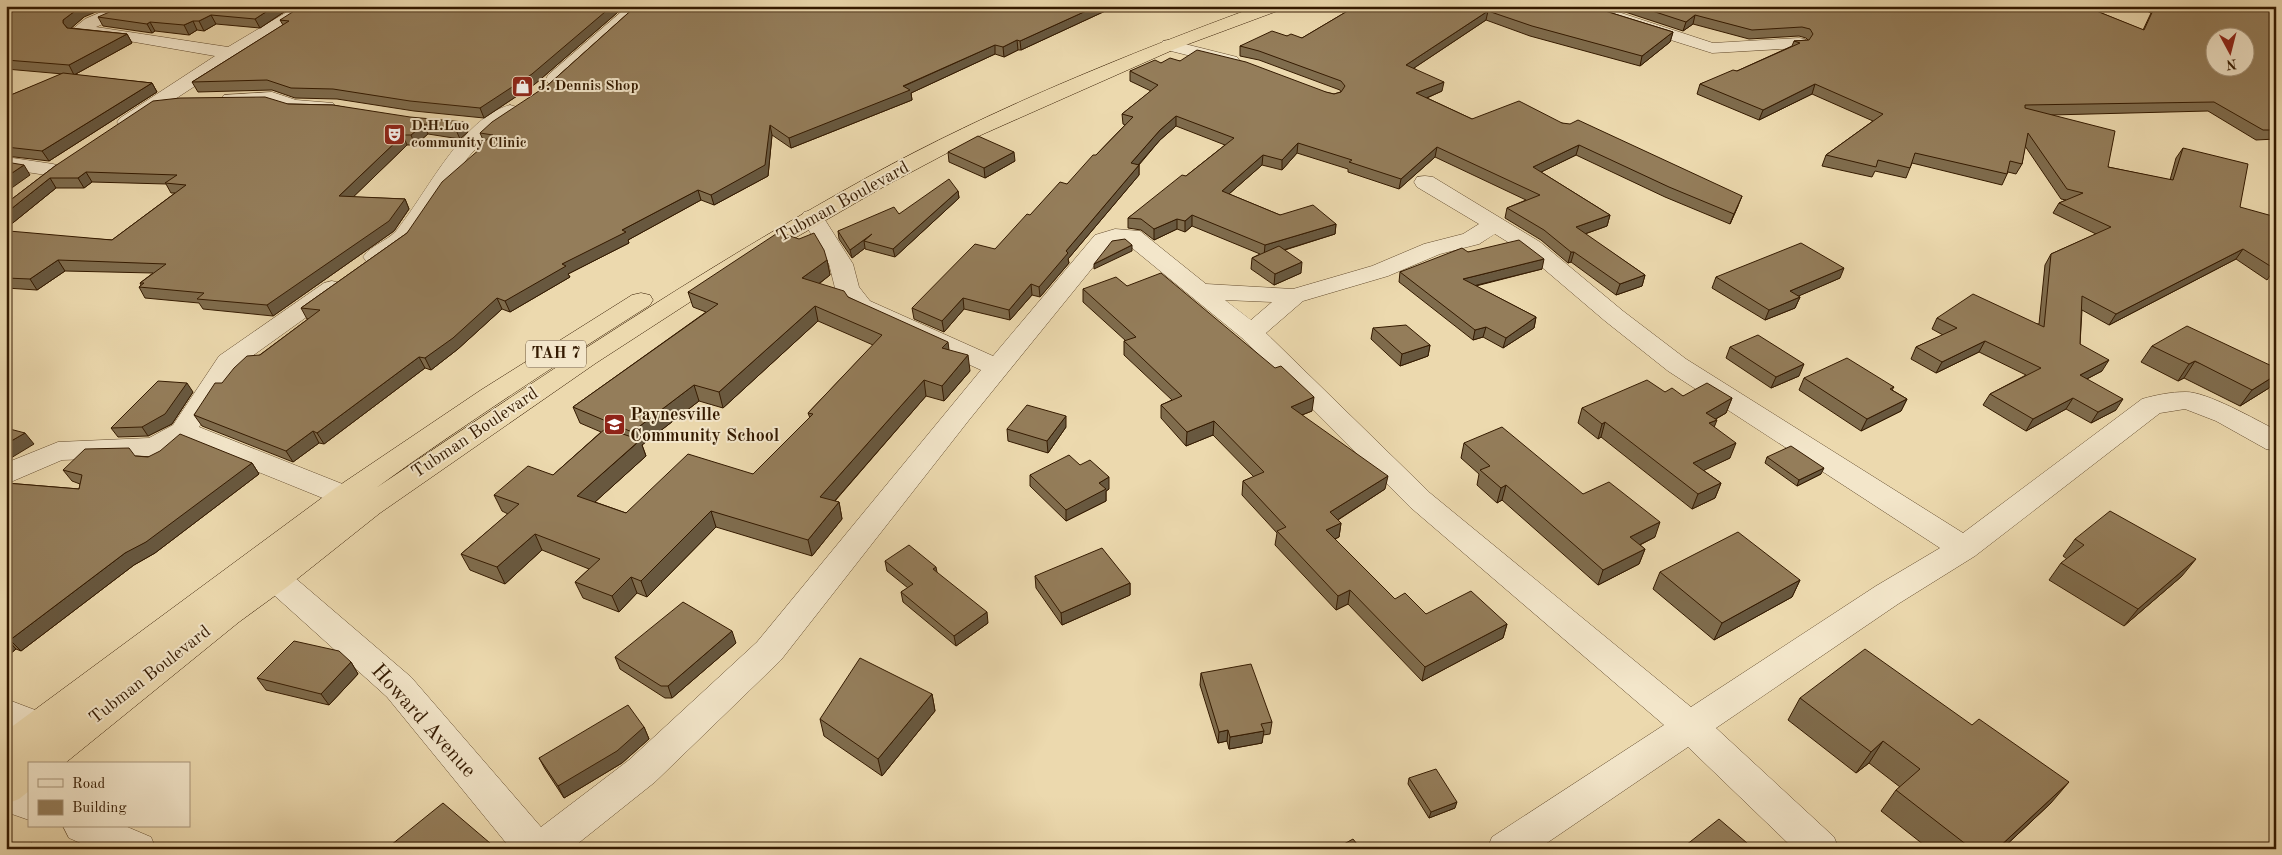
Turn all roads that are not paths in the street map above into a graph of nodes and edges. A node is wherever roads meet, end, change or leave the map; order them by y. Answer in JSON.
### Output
{"nodes":[{"id":1,"x":130,"y":6,"type":"edge"},
{"id":2,"x":309,"y":6,"type":"edge"},
{"id":3,"x":638,"y":6,"type":"edge"},
{"id":4,"x":1247,"y":6,"type":"edge"},
{"id":5,"x":1274,"y":6,"type":"edge"},
{"id":6,"x":1582,"y":6,"type":"edge"},
{"id":7,"x":1648,"y":7,"type":"edge"},
{"id":8,"x":1631,"y":21,"type":"junction"},
{"id":9,"x":1800,"y":43,"type":"edge"},
{"id":10,"x":1168,"y":45,"type":"junction"},
{"id":11,"x":232,"y":53,"type":"junction"},
{"id":12,"x":1252,"y":66,"type":"edge"},
{"id":13,"x":194,"y":99,"type":"edge"},
{"id":14,"x":214,"y":99,"type":"edge"},
{"id":15,"x":150,"y":106,"type":"junction"},
{"id":16,"x":346,"y":109,"type":"edge"},
{"id":17,"x":460,"y":123,"type":"edge"},
{"id":18,"x":488,"y":126,"type":"junction"},
{"id":19,"x":113,"y":132,"type":"edge"},
{"id":20,"x":6,"y":163,"type":"edge"},
{"id":21,"x":1425,"y":182,"type":"dead end"},
{"id":22,"x":32,"y":186,"type":"edge"},
{"id":23,"x":812,"y":217,"type":"junction"},
{"id":24,"x":1496,"y":224,"type":"junction"},
{"id":25,"x":1198,"y":291,"type":"junction"},
{"id":26,"x":1294,"y":296,"type":"junction"},
{"id":27,"x":1251,"y":333,"type":"junction"},
{"id":28,"x":998,"y":368,"type":"junction"},
{"id":29,"x":183,"y":431,"type":"junction"},
{"id":30,"x":2276,"y":442,"type":"edge"},
{"id":31,"x":153,"y":459,"type":"edge"},
{"id":32,"x":6,"y":474,"type":"edge"},
{"id":33,"x":345,"y":496,"type":"junction"},
{"id":34,"x":1964,"y":548,"type":"junction"},
{"id":35,"x":267,"y":570,"type":"junction"},
{"id":36,"x":6,"y":712,"type":"edge"},
{"id":37,"x":39,"y":726,"type":"junction"},
{"id":38,"x":1690,"y":727,"type":"junction"},
{"id":39,"x":6,"y":751,"type":"edge"},
{"id":40,"x":40,"y":762,"type":"edge"},
{"id":41,"x":28,"y":771,"type":"edge"},
{"id":42,"x":6,"y":788,"type":"edge"},
{"id":43,"x":6,"y":795,"type":"edge"},
{"id":44,"x":28,"y":804,"type":"edge"},
{"id":45,"x":87,"y":828,"type":"edge"},
{"id":46,"x":137,"y":849,"type":"edge"},
{"id":47,"x":535,"y":849,"type":"edge"},
{"id":48,"x":542,"y":849,"type":"edge"},
{"id":49,"x":1506,"y":849,"type":"edge"},
{"id":50,"x":1820,"y":849,"type":"edge"}],
"edges":[{"from":1,"to":11,"type":"street"},
{"from":2,"to":11,"type":"street"},
{"from":3,"to":18,"type":"street"},
{"from":4,"to":33,"type":"highway","name":"Tubman Boulevard","number":"TAH 7"},
{"from":5,"to":10,"type":"highway","name":"Tubman Boulevard","number":"TAH 7"},
{"from":6,"to":8,"type":"street"},
{"from":7,"to":8,"type":"street"},
{"from":8,"to":9,"type":"street"},
{"from":10,"to":12,"type":"street"},
{"from":10,"to":23,"type":"highway","name":"Tubman Boulevard","number":"TAH 7"},
{"from":11,"to":15,"type":"street"},
{"from":13,"to":15,"type":"street"},
{"from":14,"to":16,"type":"street"},
{"from":15,"to":19,"type":"street"},
{"from":17,"to":18,"type":"street"},
{"from":18,"to":29,"type":"street"},
{"from":20,"to":22,"type":"street"},
{"from":21,"to":24,"type":"street"},
{"from":23,"to":28,"type":"street"},
{"from":23,"to":35,"type":"highway","name":"Tubman Boulevard","number":"TAH 7"},
{"from":24,"to":26,"type":"street"},
{"from":24,"to":34,"type":"street"},
{"from":25,"to":26,"type":"street"},
{"from":25,"to":27,"type":"street"},
{"from":25,"to":28,"type":"street"},
{"from":26,"to":27,"type":"street"},
{"from":27,"to":38,"type":"street"},
{"from":28,"to":48,"type":"street"},
{"from":29,"to":31,"type":"street"},
{"from":29,"to":32,"type":"street"},
{"from":29,"to":33,"type":"street"},
{"from":30,"to":34,"type":"street"},
{"from":33,"to":35,"type":"highway","name":"Tubman Boulevard","number":"TAH 7"},
{"from":34,"to":38,"type":"street"},
{"from":35,"to":37,"type":"highway","name":"Tubman Boulevard","number":"TAH 7"},
{"from":35,"to":40,"type":"highway","name":"Tubman Boulevard","number":"TAH 7"},
{"from":35,"to":47,"type":"street","name":"Howard Avenue"},
{"from":36,"to":37,"type":"street"},
{"from":37,"to":39,"type":"highway","name":"Tubman Boulevard","number":"TAH 7"},
{"from":38,"to":49,"type":"street"},
{"from":38,"to":50,"type":"street"},
{"from":41,"to":42,"type":"highway"},
{"from":43,"to":44,"type":"street"},
{"from":45,"to":46,"type":"street"}]}
